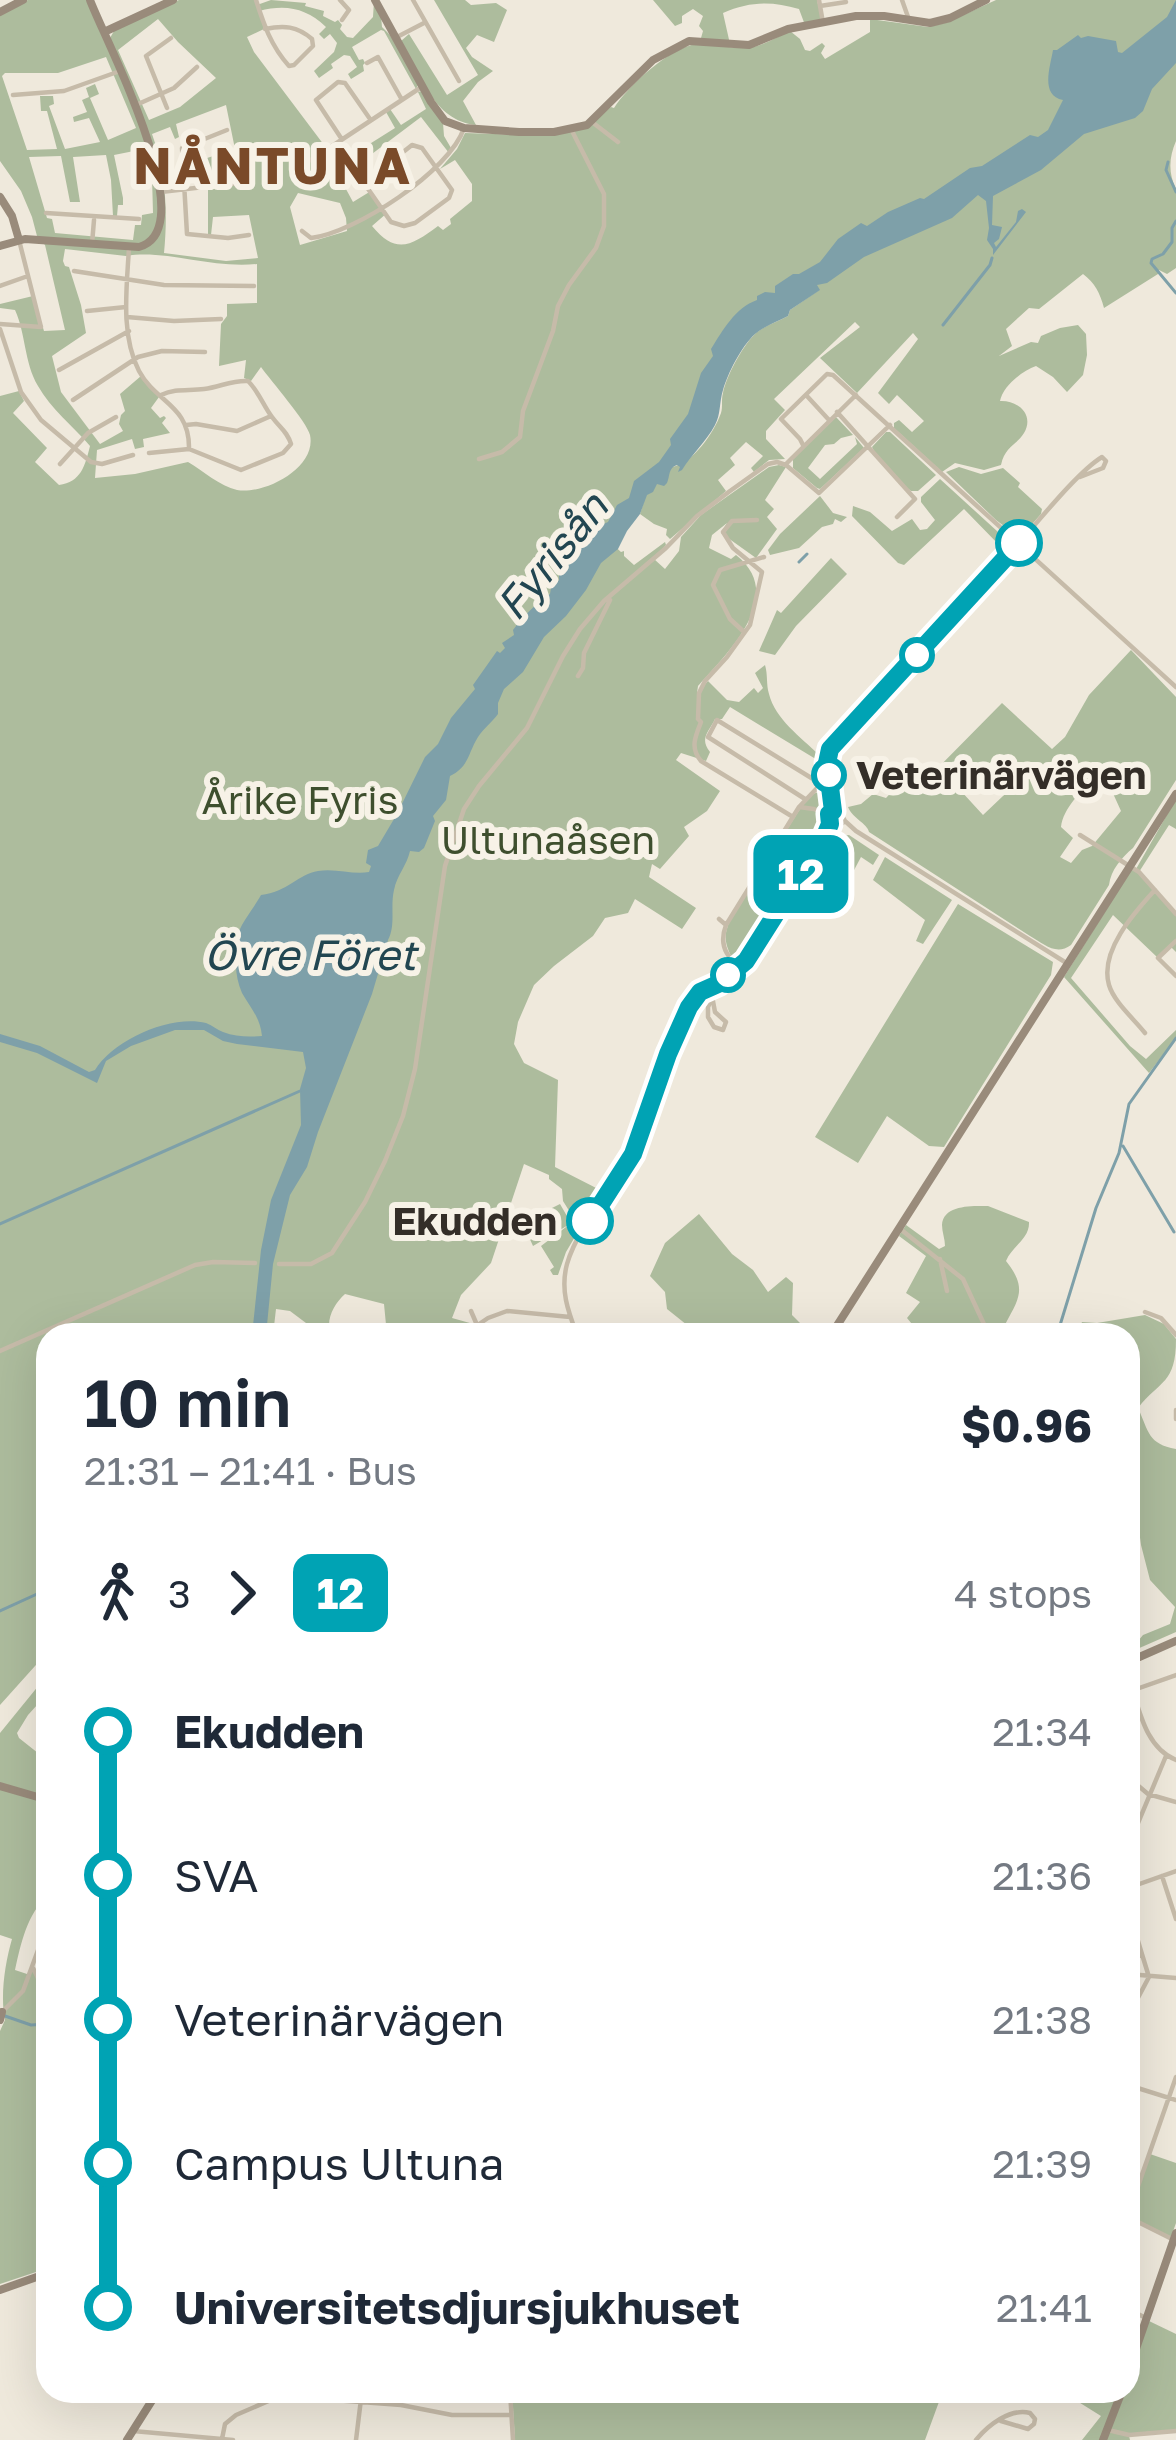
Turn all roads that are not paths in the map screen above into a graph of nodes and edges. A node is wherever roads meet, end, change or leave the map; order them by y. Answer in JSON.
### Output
{"nodes":[{"id":1,"x":22,"y":0,"type":"edge"},
{"id":2,"x":173,"y":0,"type":"edge"},
{"id":3,"x":256,"y":0,"type":"edge"},
{"id":4,"x":340,"y":0,"type":"edge"},
{"id":5,"x":375,"y":0,"type":"edge"},
{"id":6,"x":413,"y":0,"type":"edge"},
{"id":7,"x":902,"y":0,"type":"edge"},
{"id":8,"x":986,"y":0,"type":"edge"},
{"id":9,"x":89,"y":1,"type":"edge"},
{"id":10,"x":846,"y":2,"type":"edge"},
{"id":11,"x":819,"y":3,"type":"edge"},
{"id":12,"x":0,"y":12,"type":"edge"},
{"id":13,"x":342,"y":20,"type":"dead end"},
{"id":14,"x":908,"y":20,"type":"junction"},
{"id":15,"x":424,"y":23,"type":"junction"},
{"id":16,"x":823,"y":23,"type":"junction"},
{"id":17,"x":265,"y":29,"type":"junction"},
{"id":18,"x":104,"y":32,"type":"junction"},
{"id":19,"x":171,"y":38,"type":"dead end"},
{"id":20,"x":396,"y":38,"type":"junction"},
{"id":21,"x":146,"y":56,"type":"junction"},
{"id":22,"x":367,"y":62,"type":"dead end"},
{"id":23,"x":135,"y":64,"type":"dead end"},
{"id":24,"x":197,"y":68,"type":"dead end"},
{"id":25,"x":120,"y":71,"type":"junction"},
{"id":26,"x":459,"y":82,"type":"dead end"},
{"id":27,"x":423,"y":86,"type":"junction"},
{"id":28,"x":161,"y":94,"type":"junction"},
{"id":29,"x":13,"y":95,"type":"dead end"},
{"id":30,"x":402,"y":100,"type":"junction"},
{"id":31,"x":135,"y":106,"type":"junction"},
{"id":32,"x":167,"y":108,"type":"dead end"},
{"id":33,"x":370,"y":119,"type":"junction"},
{"id":34,"x":592,"y":122,"type":"junction"},
{"id":35,"x":464,"y":128,"type":"junction"},
{"id":36,"x":571,"y":129,"type":"junction"},
{"id":37,"x":227,"y":130,"type":"dead end"},
{"id":38,"x":341,"y":138,"type":"junction"},
{"id":39,"x":618,"y":142,"type":"dead end"},
{"id":40,"x":296,"y":164,"type":"dead end"},
{"id":41,"x":436,"y":167,"type":"junction"},
{"id":42,"x":238,"y":183,"type":"dead end"},
{"id":43,"x":186,"y":189,"type":"junction"},
{"id":44,"x":161,"y":192,"type":"junction"},
{"id":45,"x":0,"y":196,"type":"edge"},
{"id":46,"x":381,"y":208,"type":"junction"},
{"id":47,"x":3,"y":209,"type":"edge"},
{"id":48,"x":46,"y":213,"type":"dead end"},
{"id":49,"x":94,"y":217,"type":"junction"},
{"id":50,"x":139,"y":219,"type":"dead end"},
{"id":51,"x":302,"y":231,"type":"dead end"},
{"id":52,"x":249,"y":235,"type":"dead end"},
{"id":53,"x":20,"y":240,"type":"junction"},
{"id":54,"x":92,"y":244,"type":"junction"},
{"id":55,"x":0,"y":246,"type":"edge"},
{"id":56,"x":129,"y":247,"type":"junction"},
{"id":57,"x":74,"y":271,"type":"dead end"},
{"id":58,"x":28,"y":276,"type":"junction"},
{"id":59,"x":127,"y":280,"type":"junction"},
{"id":60,"x":0,"y":286,"type":"edge"},
{"id":61,"x":254,"y":286,"type":"dead end"},
{"id":62,"x":126,"y":307,"type":"junction"},
{"id":63,"x":37,"y":308,"type":"junction"},
{"id":64,"x":87,"y":311,"type":"dead end"},
{"id":65,"x":127,"y":317,"type":"junction"},
{"id":66,"x":221,"y":320,"type":"dead end"},
{"id":67,"x":22,"y":324,"type":"junction"},
{"id":68,"x":0,"y":327,"type":"edge"},
{"id":69,"x":129,"y":331,"type":"junction"},
{"id":70,"x":205,"y":352,"type":"dead end"},
{"id":71,"x":135,"y":360,"type":"junction"},
{"id":72,"x":59,"y":370,"type":"dead end"},
{"id":73,"x":161,"y":395,"type":"junction"},
{"id":74,"x":806,"y":395,"type":"junction"},
{"id":75,"x":856,"y":395,"type":"junction"},
{"id":76,"x":73,"y":400,"type":"dead end"},
{"id":77,"x":837,"y":412,"type":"junction"},
{"id":78,"x":271,"y":416,"type":"junction"},
{"id":79,"x":116,"y":417,"type":"dead end"},
{"id":80,"x":829,"y":420,"type":"junction"},
{"id":81,"x":186,"y":425,"type":"junction"},
{"id":82,"x":890,"y":425,"type":"junction"},
{"id":83,"x":802,"y":446,"type":"junction"},
{"id":84,"x":868,"y":447,"type":"junction"},
{"id":85,"x":73,"y":449,"type":"junction"},
{"id":86,"x":189,"y":449,"type":"junction"},
{"id":87,"x":149,"y":453,"type":"dead end"},
{"id":88,"x":133,"y":455,"type":"dead end"},
{"id":89,"x":479,"y":460,"type":"dead end"},
{"id":90,"x":60,"y":464,"type":"dead end"},
{"id":91,"x":786,"y":465,"type":"junction"},
{"id":92,"x":1080,"y":477,"type":"dead end"},
{"id":93,"x":897,"y":517,"type":"dead end"},
{"id":94,"x":757,"y":520,"type":"dead end"},
{"id":95,"x":1019,"y":543,"type":"junction"},
{"id":96,"x":764,"y":557,"type":"dead end"},
{"id":97,"x":751,"y":562,"type":"junction"},
{"id":98,"x":610,"y":597,"type":"junction"},
{"id":99,"x":744,"y":634,"type":"junction"},
{"id":100,"x":578,"y":676,"type":"dead end"},
{"id":101,"x":1176,"y":687,"type":"edge"},
{"id":102,"x":1176,"y":791,"type":"edge"},
{"id":103,"x":805,"y":800,"type":"junction"},
{"id":104,"x":800,"y":807,"type":"junction"},
{"id":105,"x":793,"y":818,"type":"junction"},
{"id":106,"x":836,"y":819,"type":"junction"},
{"id":107,"x":1081,"y":835,"type":"dead end"},
{"id":108,"x":1128,"y":864,"type":"junction"},
{"id":109,"x":1155,"y":890,"type":"junction"},
{"id":110,"x":1176,"y":914,"type":"edge"},
{"id":111,"x":719,"y":919,"type":"dead end"},
{"id":112,"x":726,"y":925,"type":"junction"},
{"id":113,"x":1174,"y":946,"type":"edge"},
{"id":114,"x":1066,"y":963,"type":"junction"},
{"id":115,"x":739,"y":967,"type":"junction"},
{"id":116,"x":1176,"y":976,"type":"edge"},
{"id":117,"x":721,"y":982,"type":"junction"},
{"id":118,"x":712,"y":996,"type":"junction"},
{"id":119,"x":1145,"y":1033,"type":"dead end"},
{"id":120,"x":899,"y":1228,"type":"junction"},
{"id":121,"x":940,"y":1259,"type":"junction"},
{"id":122,"x":255,"y":1263,"type":"dead end"},
{"id":123,"x":282,"y":1264,"type":"dead end"},
{"id":124,"x":947,"y":1291,"type":"dead end"},
{"id":125,"x":472,"y":1311,"type":"dead end"},
{"id":126,"x":1145,"y":1312,"type":"dead end"},
{"id":127,"x":571,"y":1317,"type":"junction"},
{"id":128,"x":64,"y":1323,"type":"edge"},
{"id":129,"x":476,"y":1323,"type":"edge"},
{"id":130,"x":480,"y":1323,"type":"edge"},
{"id":131,"x":573,"y":1323,"type":"edge"},
{"id":132,"x":839,"y":1323,"type":"edge"},
{"id":133,"x":984,"y":1323,"type":"edge"},
{"id":134,"x":36,"y":1335,"type":"edge"},
{"id":135,"x":1176,"y":1335,"type":"edge"},
{"id":136,"x":0,"y":1351,"type":"edge"},
{"id":137,"x":1176,"y":1641,"type":"edge"},
{"id":138,"x":1140,"y":1657,"type":"edge"},
{"id":139,"x":1176,"y":1675,"type":"edge"},
{"id":140,"x":1140,"y":1689,"type":"edge"},
{"id":141,"x":1140,"y":1714,"type":"edge"},
{"id":142,"x":1166,"y":1756,"type":"junction"},
{"id":143,"x":1176,"y":1760,"type":"edge"},
{"id":144,"x":0,"y":1786,"type":"edge"},
{"id":145,"x":1140,"y":1787,"type":"edge"},
{"id":146,"x":1148,"y":1794,"type":"junction"},
{"id":147,"x":36,"y":1796,"type":"edge"},
{"id":148,"x":1176,"y":1802,"type":"edge"},
{"id":149,"x":1140,"y":1815,"type":"edge"},
{"id":150,"x":1176,"y":1871,"type":"edge"},
{"id":151,"x":1162,"y":1876,"type":"junction"},
{"id":152,"x":1140,"y":1884,"type":"edge"},
{"id":153,"x":1176,"y":1919,"type":"edge"},
{"id":154,"x":1140,"y":1948,"type":"edge"},
{"id":155,"x":1141,"y":1951,"type":"joint"},
{"id":156,"x":36,"y":1959,"type":"edge"},
{"id":157,"x":33,"y":1968,"type":"junction"},
{"id":158,"x":36,"y":1974,"type":"edge"},
{"id":159,"x":1140,"y":1976,"type":"edge"},
{"id":160,"x":1149,"y":1977,"type":"junction"},
{"id":161,"x":1176,"y":1978,"type":"edge"},
{"id":162,"x":1140,"y":1994,"type":"edge"},
{"id":163,"x":1,"y":2016,"type":"edge"},
{"id":164,"x":1176,"y":2077,"type":"edge"},
{"id":165,"x":1140,"y":2089,"type":"edge"},
{"id":166,"x":1173,"y":2099,"type":"edge"},
{"id":167,"x":1140,"y":2185,"type":"edge"},
{"id":168,"x":1140,"y":2221,"type":"edge"},
{"id":169,"x":1175,"y":2237,"type":"edge"},
{"id":170,"x":1165,"y":2264,"type":"junction"},
{"id":171,"x":1176,"y":2269,"type":"edge"},
{"id":172,"x":36,"y":2277,"type":"edge"},
{"id":173,"x":0,"y":2290,"type":"edge"},
{"id":174,"x":1140,"y":2315,"type":"edge"},
{"id":175,"x":1146,"y":2318,"type":"junction"},
{"id":176,"x":1140,"y":2336,"type":"edge"},
{"id":177,"x":150,"y":2403,"type":"edge"},
{"id":178,"x":264,"y":2403,"type":"edge"},
{"id":179,"x":361,"y":2403,"type":"edge"},
{"id":180,"x":370,"y":2403,"type":"edge"},
{"id":181,"x":511,"y":2403,"type":"edge"},
{"id":182,"x":1118,"y":2403,"type":"edge"},
{"id":183,"x":511,"y":2415,"type":"junction"},
{"id":184,"x":1001,"y":2421,"type":"junction"},
{"id":185,"x":1176,"y":2431,"type":"edge"},
{"id":186,"x":130,"y":2435,"type":"edge"},
{"id":187,"x":1106,"y":2435,"type":"edge"},
{"id":188,"x":186,"y":2438,"type":"edge"},
{"id":189,"x":222,"y":2439,"type":"edge"},
{"id":190,"x":233,"y":2440,"type":"edge"},
{"id":191,"x":356,"y":2440,"type":"edge"},
{"id":192,"x":513,"y":2440,"type":"edge"},
{"id":193,"x":976,"y":2440,"type":"edge"}],
"edges":[{"from":1,"to":12,"type":"street"},
{"from":2,"to":18,"type":"street"},
{"from":3,"to":17,"type":"street"},
{"from":4,"to":13,"type":"street"},
{"from":5,"to":20,"type":"street"},
{"from":6,"to":15,"type":"street"},
{"from":7,"to":14,"type":"street"},
{"from":8,"to":14,"type":"street"},
{"from":9,"to":18,"type":"street"},
{"from":10,"to":11,"type":"street"},
{"from":11,"to":16,"type":"street"},
{"from":14,"to":16,"type":"street"},
{"from":15,"to":20,"type":"street"},
{"from":15,"to":26,"type":"street"},
{"from":16,"to":34,"type":"street"},
{"from":17,"to":17,"type":"street"},
{"from":18,"to":25,"type":"street"},
{"from":19,"to":21,"type":"street"},
{"from":20,"to":27,"type":"street"},
{"from":21,"to":23,"type":"street"},
{"from":21,"to":28,"type":"street"},
{"from":22,"to":30,"type":"street"},
{"from":24,"to":28,"type":"street"},
{"from":25,"to":29,"type":"street"},
{"from":25,"to":31,"type":"street"},
{"from":27,"to":30,"type":"street"},
{"from":27,"to":35,"type":"street"},
{"from":28,"to":31,"type":"street"},
{"from":28,"to":32,"type":"street"},
{"from":30,"to":33,"type":"street"},
{"from":31,"to":44,"type":"street"},
{"from":33,"to":38,"type":"street"},
{"from":33,"to":38,"type":"street"},
{"from":34,"to":36,"type":"street"},
{"from":34,"to":39,"type":"street"},
{"from":35,"to":36,"type":"street"},
{"from":35,"to":41,"type":"street"},
{"from":36,"to":89,"type":"street"},
{"from":37,"to":43,"type":"street"},
{"from":38,"to":40,"type":"street"},
{"from":41,"to":46,"type":"street"},
{"from":41,"to":46,"type":"street"},
{"from":41,"to":46,"type":"street"},
{"from":42,"to":43,"type":"street"},
{"from":43,"to":44,"type":"street"},
{"from":43,"to":52,"type":"street"},
{"from":44,"to":56,"type":"street"},
{"from":45,"to":47,"type":"street"},
{"from":46,"to":51,"type":"street"},
{"from":47,"to":53,"type":"street"},
{"from":48,"to":49,"type":"street"},
{"from":49,"to":50,"type":"street"},
{"from":49,"to":54,"type":"street"},
{"from":53,"to":54,"type":"street"},
{"from":53,"to":55,"type":"street"},
{"from":53,"to":58,"type":"street"},
{"from":54,"to":56,"type":"street"},
{"from":56,"to":59,"type":"street"},
{"from":57,"to":59,"type":"street"},
{"from":58,"to":60,"type":"street"},
{"from":58,"to":63,"type":"street"},
{"from":59,"to":61,"type":"street"},
{"from":59,"to":62,"type":"street"},
{"from":62,"to":64,"type":"street"},
{"from":62,"to":65,"type":"street"},
{"from":63,"to":67,"type":"street"},
{"from":63,"to":67,"type":"street"},
{"from":65,"to":66,"type":"street"},
{"from":65,"to":69,"type":"street"},
{"from":67,"to":68,"type":"street"},
{"from":68,"to":85,"type":"street"},
{"from":69,"to":71,"type":"street"},
{"from":69,"to":72,"type":"street"},
{"from":70,"to":71,"type":"street"},
{"from":71,"to":73,"type":"street"},
{"from":71,"to":76,"type":"street"},
{"from":73,"to":78,"type":"street"},
{"from":73,"to":81,"type":"street"},
{"from":74,"to":75,"type":"street"},
{"from":74,"to":80,"type":"street"},
{"from":74,"to":83,"type":"street"},
{"from":75,"to":77,"type":"street"},
{"from":75,"to":82,"type":"street"},
{"from":77,"to":80,"type":"street"},
{"from":77,"to":84,"type":"street"},
{"from":78,"to":81,"type":"street"},
{"from":78,"to":86,"type":"street"},
{"from":79,"to":85,"type":"street"},
{"from":80,"to":83,"type":"street"},
{"from":81,"to":86,"type":"street"},
{"from":82,"to":84,"type":"street"},
{"from":82,"to":95,"type":"street"},
{"from":83,"to":91,"type":"street"},
{"from":84,"to":91,"type":"street"},
{"from":84,"to":93,"type":"street"},
{"from":85,"to":88,"type":"street"},
{"from":85,"to":90,"type":"street"},
{"from":86,"to":87,"type":"street"},
{"from":91,"to":98,"type":"street"},
{"from":92,"to":95,"type":"street"},
{"from":94,"to":97,"type":"street"},
{"from":95,"to":101,"type":"street"},
{"from":95,"to":106,"type":"street"},
{"from":96,"to":97,"type":"street"},
{"from":97,"to":99,"type":"street"},
{"from":97,"to":99,"type":"street"},
{"from":98,"to":100,"type":"street"},
{"from":98,"to":123,"type":"street"},
{"from":99,"to":105,"type":"street"},
{"from":102,"to":108,"type":"street"},
{"from":103,"to":103,"type":"street"},
{"from":103,"to":104,"type":"street"},
{"from":104,"to":105,"type":"street"},
{"from":104,"to":106,"type":"street"},
{"from":105,"to":112,"type":"street"},
{"from":106,"to":114,"type":"street"},
{"from":106,"to":115,"type":"street"},
{"from":107,"to":108,"type":"street"},
{"from":108,"to":109,"type":"street"},
{"from":108,"to":114,"type":"street"},
{"from":109,"to":110,"type":"street"},
{"from":109,"to":119,"type":"street"},
{"from":111,"to":112,"type":"street"},
{"from":112,"to":115,"type":"street"},
{"from":113,"to":116,"type":"street"},
{"from":114,"to":120,"type":"street"},
{"from":115,"to":117,"type":"street"},
{"from":115,"to":117,"type":"street"},
{"from":117,"to":118,"type":"street"},
{"from":117,"to":127,"type":"street"},
{"from":118,"to":118,"type":"street"},
{"from":120,"to":121,"type":"street"},
{"from":120,"to":132,"type":"street"},
{"from":121,"to":124,"type":"street"},
{"from":121,"to":133,"type":"street"},
{"from":122,"to":128,"type":"street"},
{"from":125,"to":129,"type":"street"},
{"from":126,"to":135,"type":"street"},
{"from":127,"to":130,"type":"street"},
{"from":127,"to":131,"type":"street"},
{"from":134,"to":136,"type":"street"},
{"from":137,"to":138,"type":"street"},
{"from":139,"to":140,"type":"street"},
{"from":141,"to":142,"type":"street"},
{"from":142,"to":143,"type":"street"},
{"from":142,"to":146,"type":"street"},
{"from":144,"to":147,"type":"street"},
{"from":145,"to":146,"type":"street"},
{"from":146,"to":148,"type":"street"},
{"from":146,"to":149,"type":"street"},
{"from":150,"to":151,"type":"street"},
{"from":151,"to":152,"type":"street"},
{"from":151,"to":153,"type":"street"},
{"from":154,"to":155,"type":"street"},
{"from":155,"to":160,"type":"street"},
{"from":156,"to":157,"type":"street"},
{"from":157,"to":158,"type":"street"},
{"from":157,"to":163,"type":"street"},
{"from":159,"to":160,"type":"street"},
{"from":160,"to":161,"type":"street"},
{"from":160,"to":162,"type":"street"},
{"from":164,"to":166,"type":"street"},
{"from":165,"to":166,"type":"street"},
{"from":166,"to":167,"type":"street"},
{"from":168,"to":169,"type":"street"},
{"from":169,"to":170,"type":"street"},
{"from":170,"to":171,"type":"street"},
{"from":170,"to":175,"type":"street"},
{"from":172,"to":173,"type":"street"},
{"from":174,"to":175,"type":"street"},
{"from":175,"to":176,"type":"street"},
{"from":177,"to":186,"type":"street"},
{"from":178,"to":189,"type":"street"},
{"from":179,"to":191,"type":"street"},
{"from":180,"to":183,"type":"street"},
{"from":181,"to":183,"type":"street"},
{"from":182,"to":187,"type":"street"},
{"from":183,"to":192,"type":"street"},
{"from":184,"to":184,"type":"street"},
{"from":184,"to":193,"type":"street"},
{"from":185,"to":187,"type":"street"},
{"from":186,"to":188,"type":"street"},
{"from":188,"to":189,"type":"street"},
{"from":189,"to":190,"type":"street"}]}
